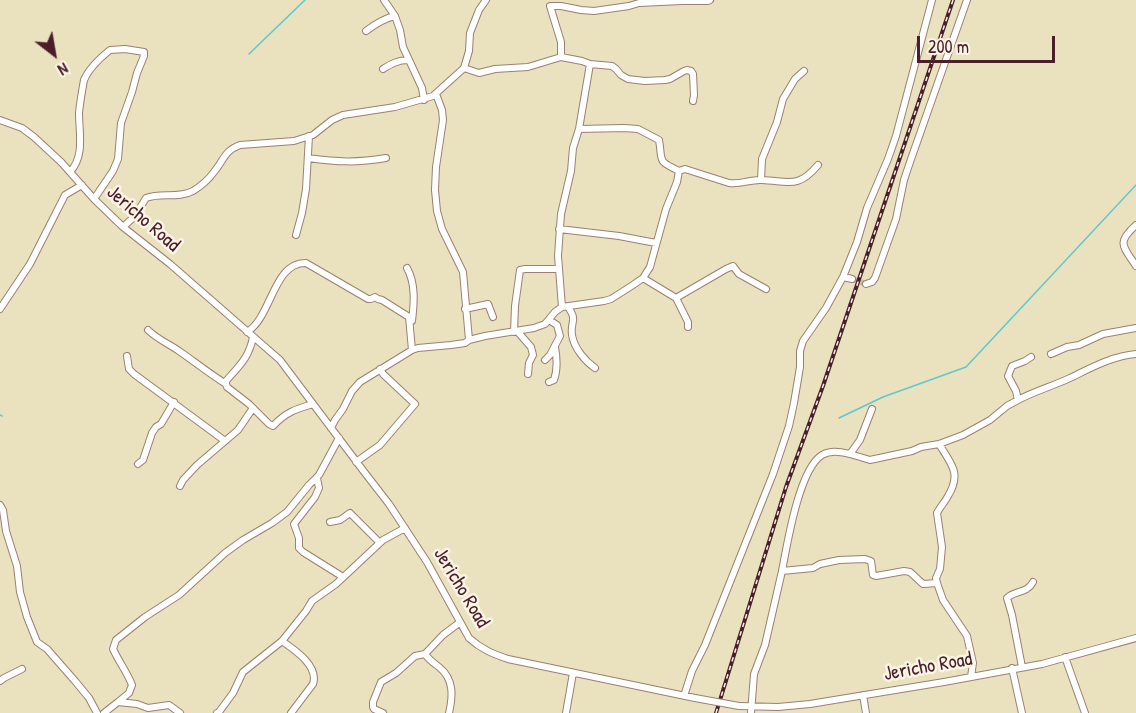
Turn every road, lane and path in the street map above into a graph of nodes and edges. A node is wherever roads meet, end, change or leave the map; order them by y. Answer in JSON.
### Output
{"nodes":[{"id":1,"x":384,"y":0,"type":"edge"},
{"id":2,"x":486,"y":0,"type":"edge"},
{"id":3,"x":682,"y":0,"type":"edge"},
{"id":4,"x":710,"y":0,"type":"edge"},
{"id":5,"x":932,"y":0,"type":"edge"},
{"id":6,"x":967,"y":0,"type":"edge"},
{"id":7,"x":395,"y":16,"type":"junction"},
{"id":8,"x":366,"y":32,"type":"dead end"},
{"id":9,"x":561,"y":57,"type":"junction"},
{"id":10,"x":408,"y":60,"type":"junction"},
{"id":11,"x":590,"y":64,"type":"junction"},
{"id":12,"x":383,"y":69,"type":"dead end"},
{"id":13,"x":464,"y":69,"type":"junction"},
{"id":14,"x":804,"y":70,"type":"dead end"},
{"id":15,"x":436,"y":94,"type":"junction"},
{"id":16,"x":424,"y":100,"type":"junction"},
{"id":17,"x":693,"y":101,"type":"dead end"},
{"id":18,"x":0,"y":120,"type":"edge"},
{"id":19,"x":579,"y":129,"type":"junction"},
{"id":20,"x":309,"y":136,"type":"junction"},
{"id":21,"x":308,"y":158,"type":"junction"},
{"id":22,"x":386,"y":158,"type":"dead end"},
{"id":23,"x":818,"y":165,"type":"dead end"},
{"id":24,"x":679,"y":171,"type":"junction"},
{"id":25,"x":70,"y":172,"type":"junction"},
{"id":26,"x":762,"y":180,"type":"junction"},
{"id":27,"x":82,"y":185,"type":"junction"},
{"id":28,"x":94,"y":199,"type":"junction"},
{"id":29,"x":1136,"y":225,"type":"edge"},
{"id":30,"x":123,"y":226,"type":"junction"},
{"id":31,"x":559,"y":229,"type":"junction"},
{"id":32,"x":296,"y":236,"type":"dead end"},
{"id":33,"x":656,"y":243,"type":"junction"},
{"id":34,"x":1136,"y":266,"type":"edge"},
{"id":35,"x":407,"y":268,"type":"dead end"},
{"id":36,"x":559,"y":269,"type":"junction"},
{"id":37,"x":843,"y":277,"type":"junction"},
{"id":38,"x":643,"y":278,"type":"junction"},
{"id":39,"x":852,"y":279,"type":"tunnel mouth"},
{"id":40,"x":866,"y":284,"type":"dead end"},
{"id":41,"x":766,"y":289,"type":"dead end"},
{"id":42,"x":676,"y":298,"type":"junction"},
{"id":43,"x":565,"y":307,"type":"junction"},
{"id":44,"x":0,"y":309,"type":"edge"},
{"id":45,"x":465,"y":309,"type":"junction"},
{"id":46,"x":493,"y":317,"type":"dead end"},
{"id":47,"x":549,"y":320,"type":"junction"},
{"id":48,"x":688,"y":327,"type":"dead end"},
{"id":49,"x":1136,"y":328,"type":"edge"},
{"id":50,"x":148,"y":330,"type":"dead end"},
{"id":51,"x":411,"y":331,"type":"junction"},
{"id":52,"x":247,"y":332,"type":"junction"},
{"id":53,"x":515,"y":332,"type":"junction"},
{"id":54,"x":253,"y":337,"type":"junction"},
{"id":55,"x":469,"y":340,"type":"junction"},
{"id":56,"x":555,"y":346,"type":"junction"},
{"id":57,"x":412,"y":350,"type":"junction"},
{"id":58,"x":1052,"y":354,"type":"dead end"},
{"id":59,"x":1136,"y":354,"type":"edge"},
{"id":60,"x":127,"y":356,"type":"dead end"},
{"id":61,"x":1031,"y":357,"type":"dead end"},
{"id":62,"x":545,"y":360,"type":"dead end"},
{"id":63,"x":595,"y":368,"type":"dead end"},
{"id":64,"x":380,"y":369,"type":"junction"},
{"id":65,"x":528,"y":374,"type":"dead end"},
{"id":66,"x":549,"y":382,"type":"dead end"},
{"id":67,"x":226,"y":384,"type":"junction"},
{"id":68,"x":1018,"y":400,"type":"junction"},
{"id":69,"x":174,"y":402,"type":"junction"},
{"id":70,"x":313,"y":404,"type":"junction"},
{"id":71,"x":253,"y":408,"type":"junction"},
{"id":72,"x":872,"y":409,"type":"dead end"},
{"id":73,"x":331,"y":428,"type":"junction"},
{"id":74,"x":339,"y":438,"type":"junction"},
{"id":75,"x":225,"y":441,"type":"junction"},
{"id":76,"x":939,"y":444,"type":"junction"},
{"id":77,"x":850,"y":454,"type":"junction"},
{"id":78,"x":356,"y":462,"type":"junction"},
{"id":79,"x":138,"y":464,"type":"dead end"},
{"id":80,"x":317,"y":478,"type":"junction"},
{"id":81,"x":180,"y":486,"type":"dead end"},
{"id":82,"x":0,"y":505,"type":"edge"},
{"id":83,"x":330,"y":522,"type":"dead end"},
{"id":84,"x":405,"y":528,"type":"junction"},
{"id":85,"x":380,"y":543,"type":"junction"},
{"id":86,"x":782,"y":571,"type":"junction"},
{"id":87,"x":343,"y":577,"type":"junction"},
{"id":88,"x":1033,"y":582,"type":"dead end"},
{"id":89,"x":937,"y":583,"type":"junction"},
{"id":90,"x":459,"y":623,"type":"junction"},
{"id":91,"x":1136,"y":638,"type":"edge"},
{"id":92,"x":282,"y":641,"type":"junction"},
{"id":93,"x":425,"y":654,"type":"junction"},
{"id":94,"x":1065,"y":657,"type":"junction"},
{"id":95,"x":1022,"y":667,"type":"junction"},
{"id":96,"x":1012,"y":668,"type":"junction"},
{"id":97,"x":22,"y":669,"type":"dead end"},
{"id":98,"x":573,"y":673,"type":"junction"},
{"id":99,"x":971,"y":677,"type":"junction"},
{"id":100,"x":0,"y":681,"type":"edge"},
{"id":101,"x":863,"y":695,"type":"junction"},
{"id":102,"x":684,"y":696,"type":"junction"},
{"id":103,"x":118,"y":702,"type":"junction"},
{"id":104,"x":741,"y":708,"type":"edge"},
{"id":105,"x":751,"y":710,"type":"edge"},
{"id":106,"x":97,"y":713,"type":"edge"},
{"id":107,"x":104,"y":713,"type":"edge"},
{"id":108,"x":180,"y":713,"type":"edge"},
{"id":109,"x":217,"y":713,"type":"edge"},
{"id":110,"x":291,"y":713,"type":"edge"},
{"id":111,"x":382,"y":713,"type":"edge"},
{"id":112,"x":449,"y":713,"type":"edge"},
{"id":113,"x":566,"y":713,"type":"edge"},
{"id":114,"x":866,"y":713,"type":"edge"},
{"id":115,"x":1022,"y":713,"type":"edge"},
{"id":116,"x":1085,"y":713,"type":"edge"}],
"edges":[{"from":1,"to":7,"type":"street"},
{"from":2,"to":13,"type":"street"},
{"from":3,"to":4,"type":"street"},
{"from":3,"to":9,"type":"street"},
{"from":5,"to":37,"type":"street"},
{"from":6,"to":40,"type":"street"},
{"from":7,"to":8,"type":"street"},
{"from":7,"to":10,"type":"street"},
{"from":9,"to":11,"type":"street"},
{"from":9,"to":13,"type":"street"},
{"from":10,"to":12,"type":"street"},
{"from":10,"to":16,"type":"street"},
{"from":11,"to":17,"type":"street"},
{"from":11,"to":19,"type":"street"},
{"from":13,"to":15,"type":"street"},
{"from":14,"to":26,"type":"street"},
{"from":15,"to":16,"type":"street"},
{"from":15,"to":45,"type":"street"},
{"from":16,"to":20,"type":"street"},
{"from":18,"to":25,"type":"street","name":"Jericho Road"},
{"from":19,"to":24,"type":"street"},
{"from":19,"to":31,"type":"street"},
{"from":20,"to":21,"type":"street"},
{"from":20,"to":30,"type":"street"},
{"from":21,"to":22,"type":"street"},
{"from":21,"to":32,"type":"street"},
{"from":23,"to":26,"type":"street"},
{"from":24,"to":26,"type":"street"},
{"from":24,"to":33,"type":"street"},
{"from":25,"to":27,"type":"street","name":"Jericho Road"},
{"from":25,"to":28,"type":"street"},
{"from":27,"to":28,"type":"street","name":"Jericho Road"},
{"from":27,"to":44,"type":"street"},
{"from":28,"to":30,"type":"street","name":"Jericho Road"},
{"from":29,"to":34,"type":"street"},
{"from":30,"to":52,"type":"street","name":"Jericho Road"},
{"from":31,"to":33,"type":"street"},
{"from":31,"to":36,"type":"street"},
{"from":33,"to":38,"type":"street"},
{"from":35,"to":51,"type":"street"},
{"from":36,"to":43,"type":"street"},
{"from":36,"to":53,"type":"street"},
{"from":37,"to":39,"type":"street"},
{"from":37,"to":102,"type":"street"},
{"from":38,"to":42,"type":"street"},
{"from":38,"to":43,"type":"street"},
{"from":41,"to":42,"type":"street"},
{"from":42,"to":48,"type":"street"},
{"from":43,"to":47,"type":"street"},
{"from":43,"to":63,"type":"street"},
{"from":45,"to":46,"type":"street"},
{"from":45,"to":55,"type":"street"},
{"from":47,"to":53,"type":"street"},
{"from":47,"to":56,"type":"street"},
{"from":49,"to":58,"type":"street"},
{"from":50,"to":67,"type":"street"},
{"from":51,"to":52,"type":"street"},
{"from":51,"to":57,"type":"street"},
{"from":52,"to":54,"type":"street","name":"Jericho Road"},
{"from":53,"to":55,"type":"street"},
{"from":53,"to":65,"type":"street"},
{"from":54,"to":67,"type":"street"},
{"from":54,"to":70,"type":"street","name":"Jericho Road"},
{"from":55,"to":57,"type":"street"},
{"from":56,"to":62,"type":"street"},
{"from":56,"to":66,"type":"street"},
{"from":57,"to":64,"type":"street"},
{"from":59,"to":68,"type":"street"},
{"from":60,"to":69,"type":"street"},
{"from":61,"to":68,"type":"street"},
{"from":64,"to":73,"type":"street"},
{"from":64,"to":78,"type":"street"},
{"from":67,"to":71,"type":"street"},
{"from":68,"to":76,"type":"street"},
{"from":69,"to":75,"type":"street"},
{"from":69,"to":79,"type":"street"},
{"from":70,"to":71,"type":"street"},
{"from":70,"to":73,"type":"street","name":"Jericho Road"},
{"from":71,"to":75,"type":"street"},
{"from":72,"to":77,"type":"street"},
{"from":73,"to":74,"type":"street","name":"Jericho Road"},
{"from":74,"to":78,"type":"street","name":"Jericho Road"},
{"from":74,"to":80,"type":"street"},
{"from":75,"to":81,"type":"street"},
{"from":76,"to":77,"type":"street"},
{"from":76,"to":89,"type":"street"},
{"from":77,"to":86,"type":"street"},
{"from":78,"to":84,"type":"street","name":"Jericho Road"},
{"from":80,"to":87,"type":"street"},
{"from":80,"to":103,"type":"street"},
{"from":82,"to":106,"type":"street"},
{"from":83,"to":85,"type":"street"},
{"from":84,"to":85,"type":"street"},
{"from":84,"to":90,"type":"street","name":"Jericho Road"},
{"from":85,"to":87,"type":"street"},
{"from":86,"to":89,"type":"street"},
{"from":86,"to":105,"type":"street"},
{"from":87,"to":92,"type":"street"},
{"from":88,"to":95,"type":"street"},
{"from":89,"to":99,"type":"street"},
{"from":90,"to":93,"type":"street"},
{"from":90,"to":98,"type":"street","name":"Jericho Road"},
{"from":91,"to":94,"type":"street","name":"Jericho Road"},
{"from":92,"to":109,"type":"street"},
{"from":92,"to":110,"type":"street"},
{"from":93,"to":111,"type":"street"},
{"from":93,"to":112,"type":"street"},
{"from":94,"to":95,"type":"street","name":"Jericho Road"},
{"from":94,"to":116,"type":"street"},
{"from":95,"to":96,"type":"street","name":"Jericho Road"},
{"from":96,"to":99,"type":"street","name":"Jericho Road"},
{"from":96,"to":115,"type":"street"},
{"from":97,"to":100,"type":"street"},
{"from":98,"to":102,"type":"street","name":"Jericho Road"},
{"from":98,"to":113,"type":"street"},
{"from":99,"to":101,"type":"street","name":"Jericho Road"},
{"from":101,"to":105,"type":"street","name":"Jericho Road"},
{"from":101,"to":114,"type":"street"},
{"from":102,"to":104,"type":"street","name":"Jericho Road","bridge":true},
{"from":103,"to":107,"type":"street"},
{"from":103,"to":108,"type":"street"},
{"from":104,"to":105,"type":"street","name":"Jericho Road"}]}
